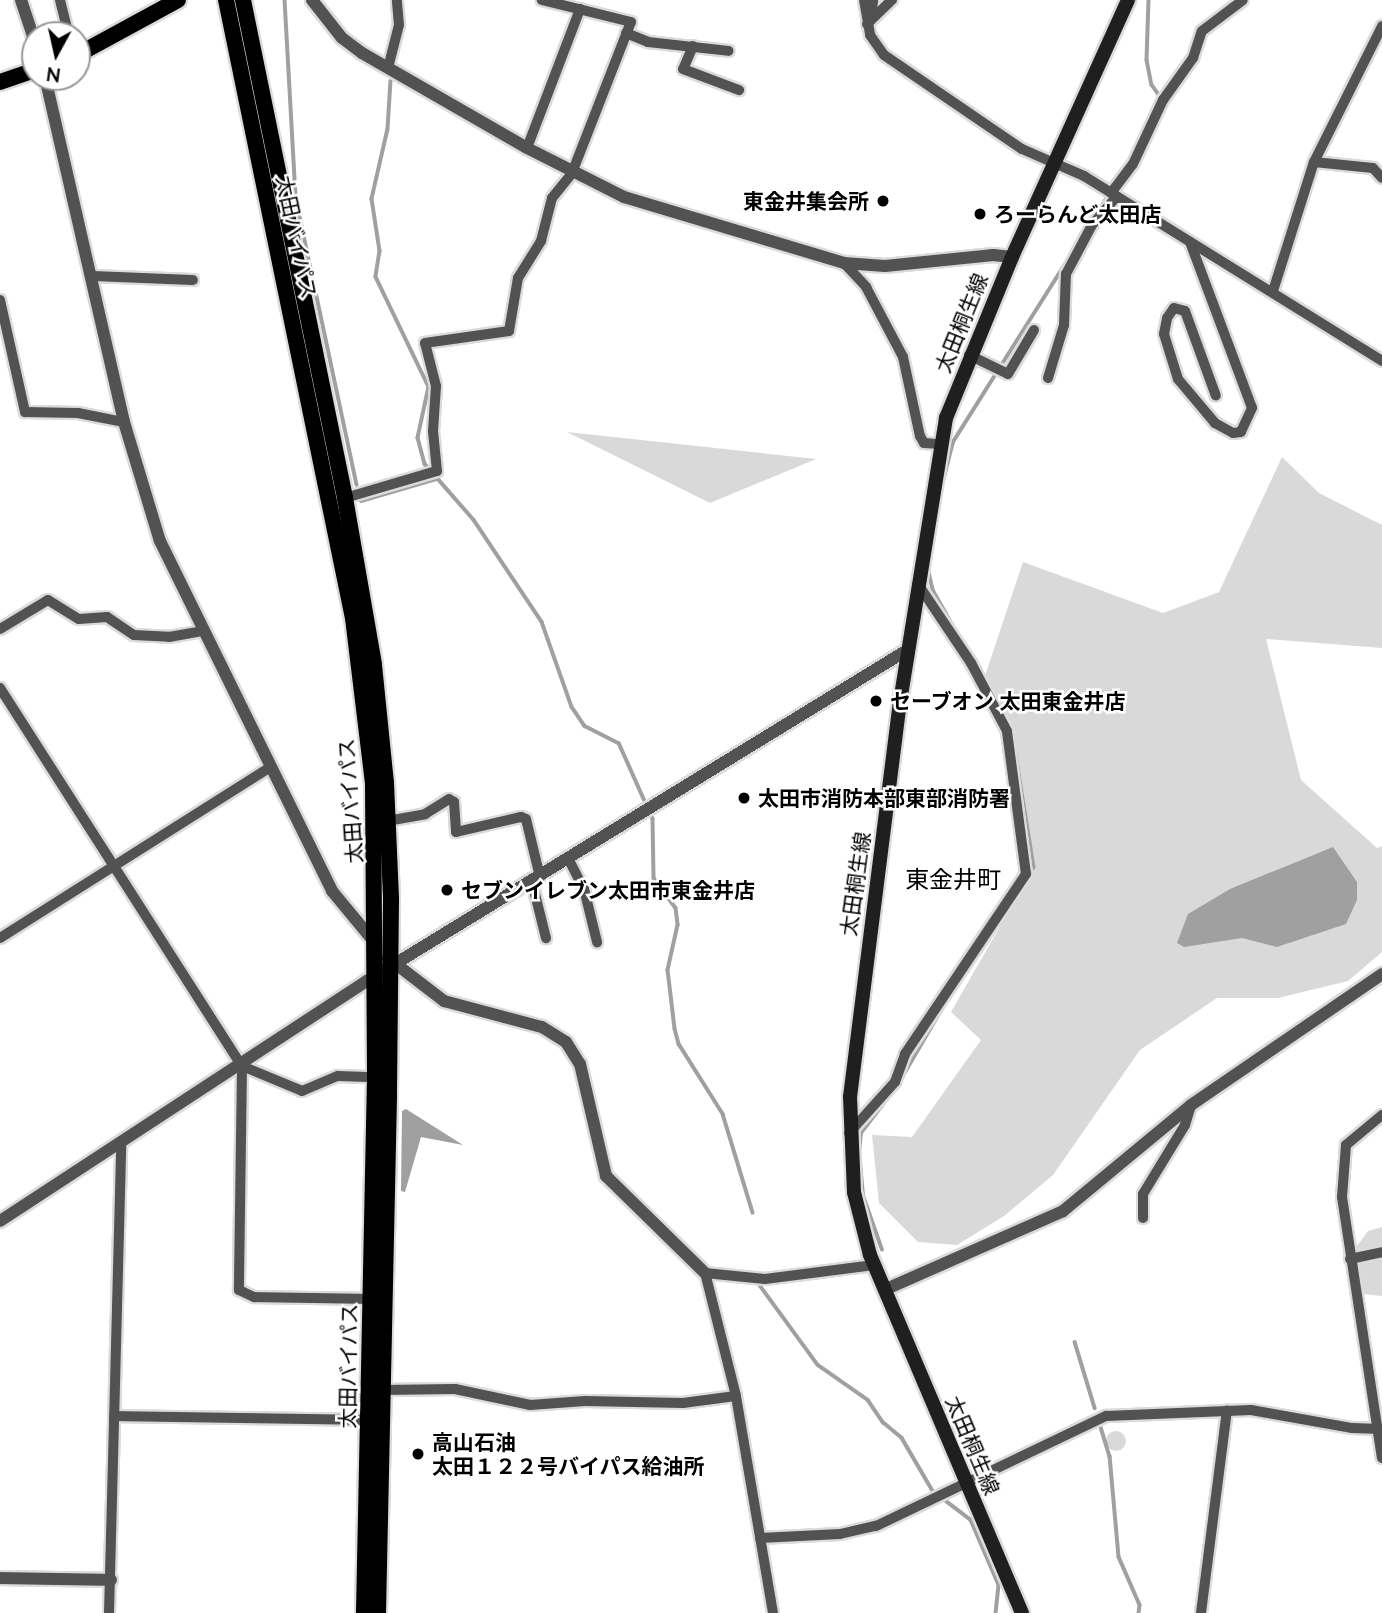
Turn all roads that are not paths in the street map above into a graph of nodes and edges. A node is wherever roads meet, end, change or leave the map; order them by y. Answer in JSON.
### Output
{"nodes":[{"id":1,"x":21,"y":0,"type":"edge"},
{"id":2,"x":60,"y":0,"type":"edge"},
{"id":3,"x":226,"y":0,"type":"edge"},
{"id":4,"x":243,"y":0,"type":"edge"},
{"id":5,"x":312,"y":0,"type":"edge"},
{"id":6,"x":397,"y":0,"type":"edge"},
{"id":7,"x":542,"y":0,"type":"edge"},
{"id":8,"x":864,"y":0,"type":"edge"},
{"id":9,"x":873,"y":0,"type":"edge"},
{"id":10,"x":892,"y":0,"type":"edge"},
{"id":11,"x":1128,"y":0,"type":"edge"},
{"id":12,"x":1242,"y":0,"type":"edge"},
{"id":13,"x":171,"y":2,"type":"edge"},
{"id":14,"x":580,"y":9,"type":"junction"},
{"id":15,"x":28,"y":21,"type":"edge"},
{"id":16,"x":65,"y":21,"type":"edge"},
{"id":17,"x":869,"y":22,"type":"junction"},
{"id":18,"x":1382,"y":26,"type":"edge"},
{"id":19,"x":626,"y":33,"type":"junction"},
{"id":20,"x":693,"y":46,"type":"junction"},
{"id":21,"x":91,"y":47,"type":"edge"},
{"id":22,"x":729,"y":51,"type":"dead end"},
{"id":23,"x":388,"y":68,"type":"junction"},
{"id":24,"x":21,"y":75,"type":"edge"},
{"id":25,"x":0,"y":82,"type":"edge"},
{"id":26,"x":739,"y":90,"type":"dead end"},
{"id":27,"x":49,"y":91,"type":"edge"},
{"id":28,"x":527,"y":148,"type":"junction"},
{"id":29,"x":1314,"y":162,"type":"junction"},
{"id":30,"x":1054,"y":165,"type":"junction"},
{"id":31,"x":572,"y":173,"type":"junction"},
{"id":32,"x":1382,"y":178,"type":"edge"},
{"id":33,"x":1114,"y":195,"type":"junction"},
{"id":34,"x":1190,"y":241,"type":"junction"},
{"id":35,"x":1012,"y":257,"type":"junction"},
{"id":36,"x":844,"y":263,"type":"junction"},
{"id":37,"x":92,"y":275,"type":"junction"},
{"id":38,"x":193,"y":281,"type":"dead end"},
{"id":39,"x":1273,"y":291,"type":"junction"},
{"id":40,"x":0,"y":300,"type":"edge"},
{"id":41,"x":1034,"y":330,"type":"dead end"},
{"id":42,"x":5,"y":338,"type":"edge"},
{"id":43,"x":969,"y":355,"type":"junction"},
{"id":44,"x":1382,"y":361,"type":"edge"},
{"id":45,"x":1048,"y":377,"type":"dead end"},
{"id":46,"x":1216,"y":396,"type":"dead end"},
{"id":47,"x":124,"y":422,"type":"junction"},
{"id":48,"x":940,"y":444,"type":"junction"},
{"id":49,"x":345,"y":498,"type":"junction"},
{"id":50,"x":917,"y":583,"type":"junction"},
{"id":51,"x":0,"y":629,"type":"edge"},
{"id":52,"x":203,"y":631,"type":"junction"},
{"id":53,"x":904,"y":652,"type":"dead end"},
{"id":54,"x":0,"y":688,"type":"edge"},
{"id":55,"x":271,"y":767,"type":"junction"},
{"id":56,"x":387,"y":821,"type":"junction"},
{"id":57,"x":568,"y":858,"type":"junction"},
{"id":58,"x":114,"y":866,"type":"junction"},
{"id":59,"x":536,"y":879,"type":"junction"},
{"id":60,"x":546,"y":938,"type":"dead end"},
{"id":61,"x":0,"y":939,"type":"edge"},
{"id":62,"x":597,"y":942,"type":"dead end"},
{"id":63,"x":376,"y":944,"type":"junction"},
{"id":64,"x":388,"y":969,"type":"junction"},
{"id":65,"x":1382,"y":974,"type":"edge"},
{"id":66,"x":242,"y":1066,"type":"junction"},
{"id":67,"x":375,"y":1077,"type":"junction"},
{"id":68,"x":1191,"y":1105,"type":"junction"},
{"id":69,"x":1382,"y":1115,"type":"edge"},
{"id":70,"x":849,"y":1133,"type":"junction"},
{"id":71,"x":121,"y":1143,"type":"junction"},
{"id":72,"x":1143,"y":1218,"type":"dead end"},
{"id":73,"x":0,"y":1221,"type":"edge"},
{"id":74,"x":1382,"y":1252,"type":"edge"},
{"id":75,"x":1350,"y":1259,"type":"junction"},
{"id":76,"x":874,"y":1265,"type":"junction"},
{"id":77,"x":705,"y":1273,"type":"junction"},
{"id":78,"x":884,"y":1290,"type":"junction"},
{"id":79,"x":370,"y":1299,"type":"junction"},
{"id":80,"x":382,"y":1390,"type":"junction"},
{"id":81,"x":736,"y":1396,"type":"junction"},
{"id":82,"x":1227,"y":1411,"type":"junction"},
{"id":83,"x":114,"y":1416,"type":"junction"},
{"id":84,"x":368,"y":1420,"type":"junction"},
{"id":85,"x":1379,"y":1429,"type":"edge"},
{"id":86,"x":1382,"y":1458,"type":"edge"},
{"id":87,"x":967,"y":1483,"type":"junction"},
{"id":88,"x":760,"y":1538,"type":"junction"},
{"id":89,"x":0,"y":1578,"type":"edge"},
{"id":90,"x":111,"y":1580,"type":"junction"},
{"id":91,"x":110,"y":1613,"type":"edge"},
{"id":92,"x":363,"y":1613,"type":"edge"},
{"id":93,"x":378,"y":1613,"type":"edge"},
{"id":94,"x":774,"y":1613,"type":"edge"},
{"id":95,"x":1023,"y":1613,"type":"edge"},
{"id":96,"x":1201,"y":1613,"type":"edge"}],
"edges":[{"from":1,"to":15,"type":"street"},
{"from":2,"to":16,"type":"street"},
{"from":3,"to":63,"type":"highway","name":"太田バイパス"},
{"from":4,"to":49,"type":"highway","name":"太田バイパス"},
{"from":5,"to":23,"type":"street"},
{"from":6,"to":23,"type":"street"},
{"from":7,"to":14,"type":"street"},
{"from":8,"to":17,"type":"street"},
{"from":9,"to":17,"type":"street"},
{"from":10,"to":17,"type":"street"},
{"from":11,"to":30,"type":"main road","name":"太田桐生線"},
{"from":12,"to":33,"type":"street"},
{"from":13,"to":21,"type":"highway"},
{"from":14,"to":19,"type":"street"},
{"from":14,"to":28,"type":"street"},
{"from":17,"to":30,"type":"street"},
{"from":18,"to":29,"type":"street"},
{"from":19,"to":20,"type":"street"},
{"from":19,"to":31,"type":"street"},
{"from":20,"to":22,"type":"street"},
{"from":20,"to":26,"type":"street"},
{"from":23,"to":28,"type":"street"},
{"from":24,"to":25,"type":"highway"},
{"from":27,"to":37,"type":"street"},
{"from":28,"to":31,"type":"street"},
{"from":29,"to":32,"type":"street"},
{"from":29,"to":39,"type":"street"},
{"from":30,"to":33,"type":"street"},
{"from":30,"to":35,"type":"main road","name":"太田桐生線"},
{"from":31,"to":36,"type":"street"},
{"from":31,"to":49,"type":"street"},
{"from":33,"to":34,"type":"street"},
{"from":33,"to":45,"type":"street"},
{"from":34,"to":39,"type":"street"},
{"from":34,"to":46,"type":"street"},
{"from":35,"to":36,"type":"street"},
{"from":35,"to":43,"type":"main road","name":"太田桐生線"},
{"from":36,"to":48,"type":"street"},
{"from":37,"to":38,"type":"street"},
{"from":37,"to":47,"type":"street"},
{"from":39,"to":44,"type":"street"},
{"from":40,"to":42,"type":"street"},
{"from":41,"to":43,"type":"street"},
{"from":42,"to":47,"type":"street"},
{"from":43,"to":48,"type":"main road","name":"太田桐生線"},
{"from":47,"to":52,"type":"street"},
{"from":48,"to":50,"type":"main road","name":"太田桐生線"},
{"from":49,"to":56,"type":"highway","name":"太田バイパス"},
{"from":50,"to":70,"type":"main road","name":"太田桐生線"},
{"from":50,"to":70,"type":"street"},
{"from":51,"to":52,"type":"street"},
{"from":52,"to":55,"type":"street"},
{"from":53,"to":57,"type":"street"},
{"from":54,"to":58,"type":"street"},
{"from":55,"to":58,"type":"street"},
{"from":55,"to":63,"type":"street"},
{"from":56,"to":59,"type":"street"},
{"from":56,"to":64,"type":"highway","name":"太田バイパス"},
{"from":57,"to":59,"type":"street"},
{"from":57,"to":62,"type":"street"},
{"from":58,"to":61,"type":"street"},
{"from":58,"to":66,"type":"street"},
{"from":59,"to":60,"type":"street"},
{"from":59,"to":64,"type":"street"},
{"from":63,"to":64,"type":"highway","name":"太田バイパス"},
{"from":64,"to":66,"type":"street"},
{"from":64,"to":67,"type":"highway","name":"太田バイパス"},
{"from":64,"to":77,"type":"street"},
{"from":64,"to":80,"type":"highway","name":"太田バイパス"},
{"from":65,"to":68,"type":"street"},
{"from":66,"to":67,"type":"street"},
{"from":66,"to":71,"type":"street"},
{"from":66,"to":79,"type":"street"},
{"from":67,"to":79,"type":"highway","name":"太田バイパス"},
{"from":68,"to":72,"type":"street"},
{"from":68,"to":78,"type":"street"},
{"from":69,"to":75,"type":"street"},
{"from":70,"to":76,"type":"main road","name":"太田桐生線"},
{"from":71,"to":73,"type":"street"},
{"from":71,"to":83,"type":"street"},
{"from":74,"to":75,"type":"street"},
{"from":75,"to":85,"type":"street"},
{"from":76,"to":77,"type":"street"},
{"from":76,"to":78,"type":"main road","name":"太田桐生線"},
{"from":77,"to":81,"type":"street"},
{"from":78,"to":87,"type":"main road","name":"太田桐生線"},
{"from":79,"to":84,"type":"highway","name":"太田バイパス"},
{"from":80,"to":81,"type":"street"},
{"from":80,"to":93,"type":"highway","name":"太田バイパス"},
{"from":81,"to":88,"type":"street"},
{"from":82,"to":85,"type":"street"},
{"from":82,"to":87,"type":"street"},
{"from":82,"to":96,"type":"street"},
{"from":83,"to":84,"type":"street"},
{"from":83,"to":90,"type":"street"},
{"from":84,"to":92,"type":"highway","name":"太田バイパス"},
{"from":85,"to":86,"type":"street"},
{"from":87,"to":88,"type":"street"},
{"from":87,"to":95,"type":"main road","name":"太田桐生線"},
{"from":88,"to":94,"type":"street"},
{"from":89,"to":90,"type":"street"},
{"from":90,"to":91,"type":"street"}]}
